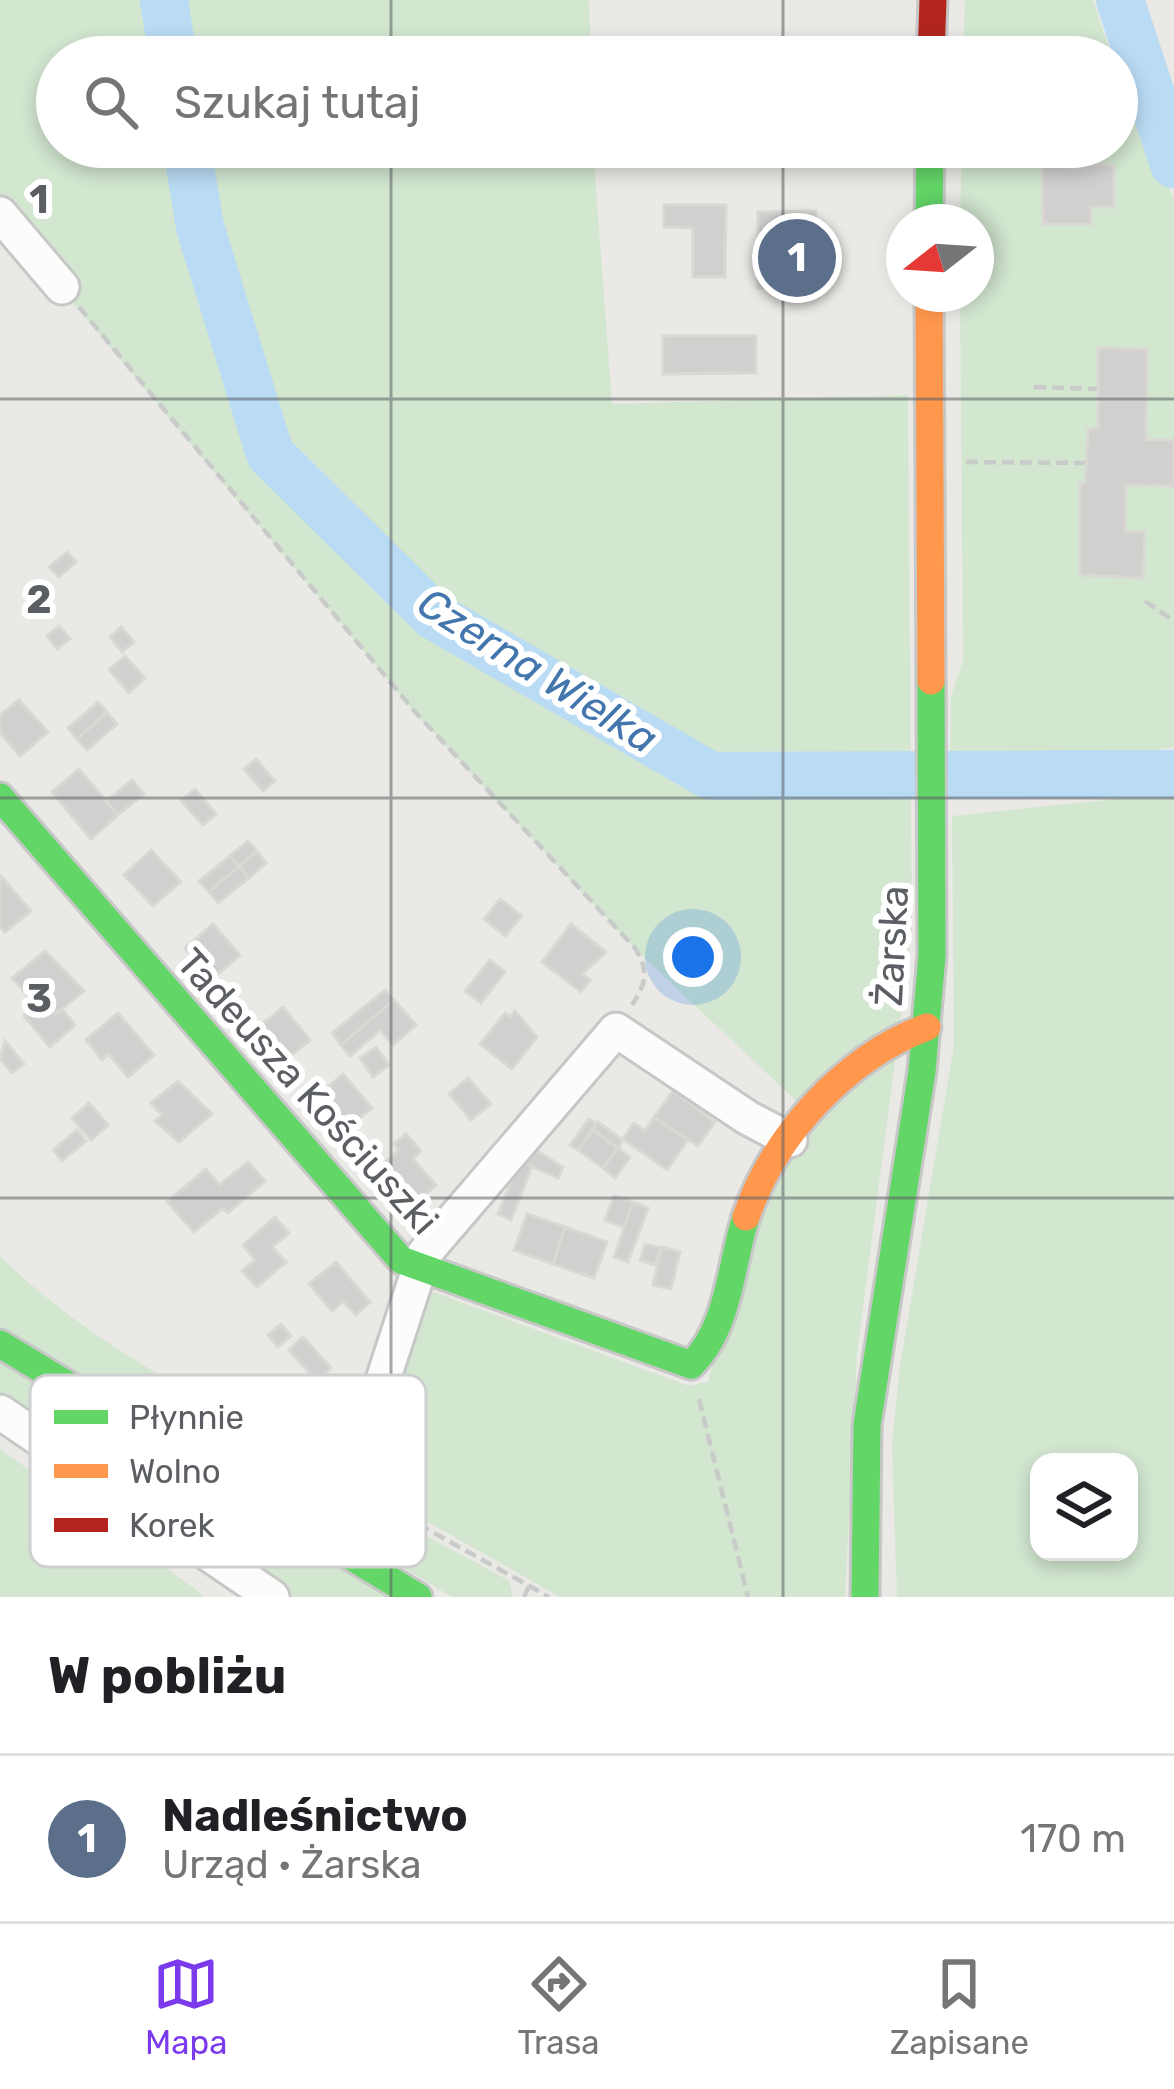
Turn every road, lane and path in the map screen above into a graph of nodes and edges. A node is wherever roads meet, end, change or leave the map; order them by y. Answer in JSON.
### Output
{"nodes":[{"id":1,"x":933,"y":0,"type":"edge"},
{"id":2,"x":932,"y":36,"type":"edge"},
{"id":3,"x":930,"y":168,"type":"edge"},
{"id":4,"x":929,"y":204,"type":"edge"},
{"id":5,"x":0,"y":214,"type":"edge"},
{"id":6,"x":62,"y":287,"type":"joint"},
{"id":7,"x":929,"y":312,"type":"edge"},
{"id":8,"x":1034,"y":387,"type":"dead end"},
{"id":9,"x":1097,"y":388,"type":"dead end"},
{"id":10,"x":960,"y":462,"type":"dead end"},
{"id":11,"x":1085,"y":463,"type":"dead end"},
{"id":12,"x":1145,"y":602,"type":"dead end"},
{"id":13,"x":1174,"y":621,"type":"edge"},
{"id":14,"x":0,"y":796,"type":"edge"},
{"id":15,"x":927,"y":1027,"type":"junction"},
{"id":16,"x":616,"y":1030,"type":"junction"},
{"id":17,"x":790,"y":1139,"type":"junction"},
{"id":18,"x":415,"y":1270,"type":"junction"},
{"id":19,"x":0,"y":1344,"type":"edge"},
{"id":20,"x":691,"y":1365,"type":"junction"},
{"id":21,"x":51,"y":1375,"type":"edge"},
{"id":22,"x":383,"y":1375,"type":"edge"},
{"id":23,"x":0,"y":1412,"type":"edge"},
{"id":24,"x":30,"y":1432,"type":"edge"},
{"id":25,"x":426,"y":1527,"type":"edge"},
{"id":26,"x":228,"y":1567,"type":"edge"},
{"id":27,"x":368,"y":1567,"type":"edge"},
{"id":28,"x":530,"y":1584,"type":"junction"},
{"id":29,"x":272,"y":1597,"type":"edge"},
{"id":30,"x":418,"y":1597,"type":"edge"},
{"id":31,"x":524,"y":1597,"type":"edge"},
{"id":32,"x":549,"y":1597,"type":"edge"},
{"id":33,"x":748,"y":1597,"type":"edge"},
{"id":34,"x":865,"y":1597,"type":"edge"}],
"edges":[{"from":1,"to":2,"type":"street"},
{"from":3,"to":4,"type":"street"},
{"from":5,"to":6,"type":"street"},
{"from":6,"to":16,"type":"path"},
{"from":7,"to":15,"type":"street","name":"Żarska"},
{"from":8,"to":9,"type":"path"},
{"from":10,"to":11,"type":"path"},
{"from":12,"to":13,"type":"path"},
{"from":14,"to":18,"type":"street","name":"Tadeusza Kościuszki"},
{"from":15,"to":17,"type":"street"},
{"from":15,"to":34,"type":"street","name":"Żarska"},
{"from":16,"to":17,"type":"street"},
{"from":16,"to":18,"type":"street"},
{"from":17,"to":20,"type":"street"},
{"from":18,"to":20,"type":"street","name":"Tadeusza Kościuszki"},
{"from":18,"to":22,"type":"street"},
{"from":19,"to":21,"type":"street"},
{"from":20,"to":33,"type":"path"},
{"from":23,"to":24,"type":"street"},
{"from":25,"to":28,"type":"path"},
{"from":26,"to":29,"type":"street"},
{"from":27,"to":30,"type":"street"},
{"from":28,"to":31,"type":"path"},
{"from":28,"to":32,"type":"path"}]}
